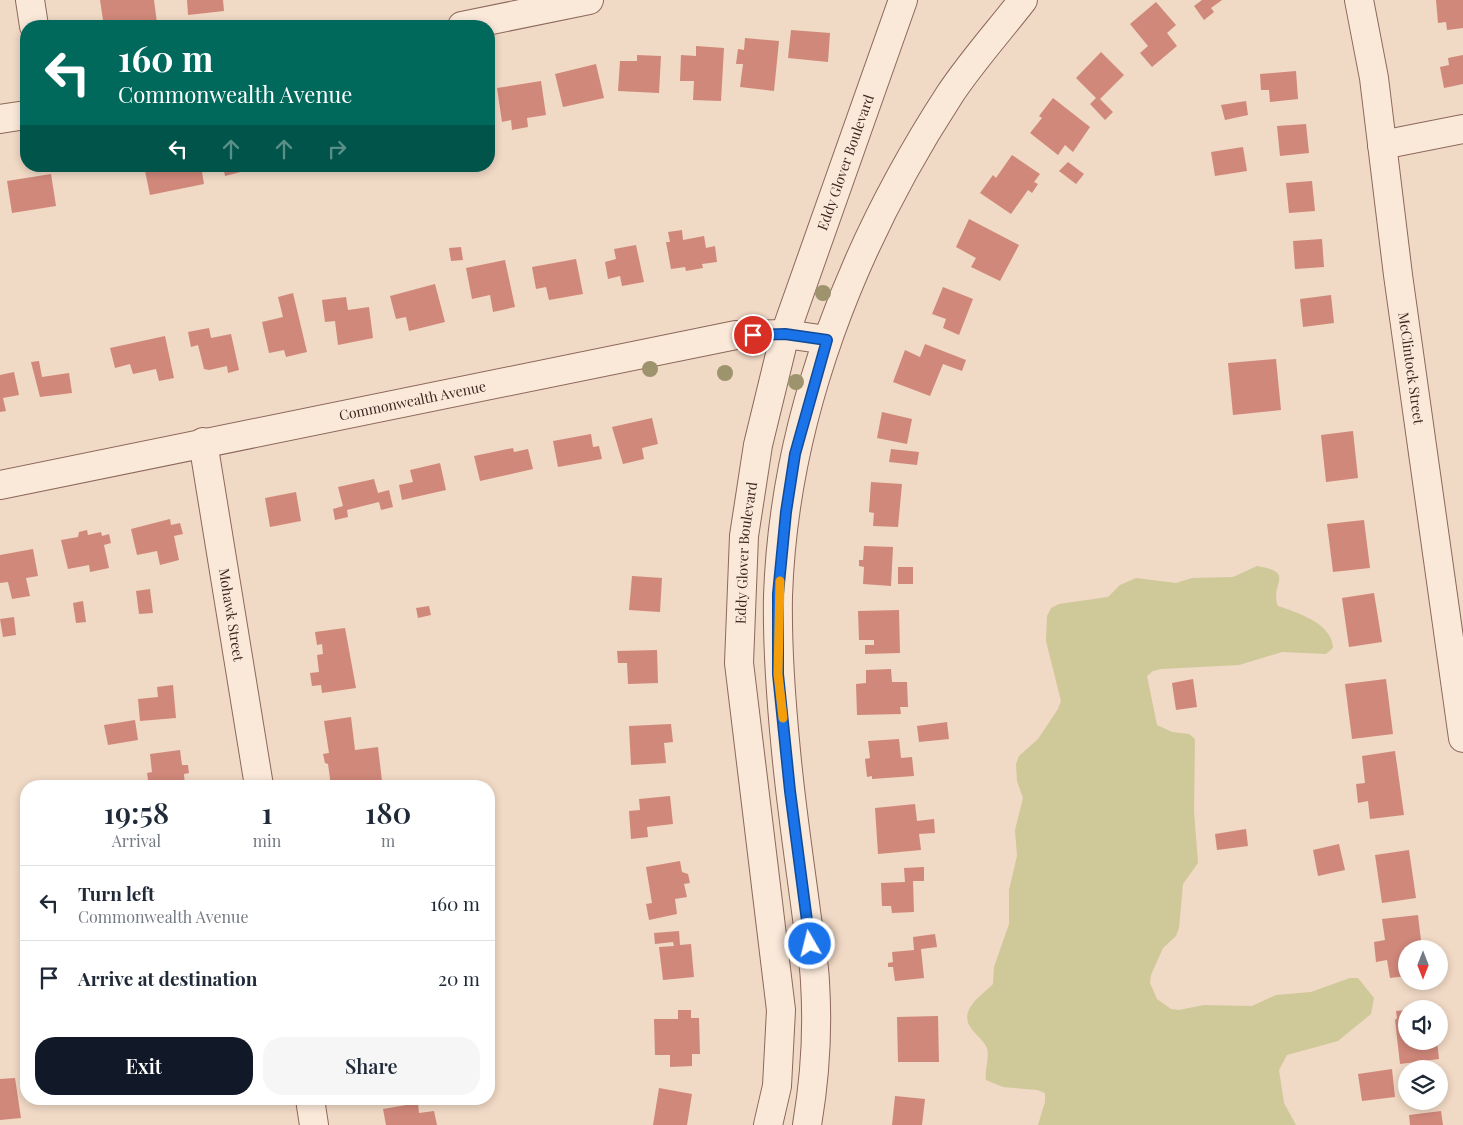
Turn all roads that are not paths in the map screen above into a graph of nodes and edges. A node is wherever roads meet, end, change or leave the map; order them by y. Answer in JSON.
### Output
{"nodes":[{"id":1,"x":30,"y":0,"type":"edge"},
{"id":2,"x":589,"y":0,"type":"edge"},
{"id":3,"x":903,"y":0,"type":"edge"},
{"id":4,"x":1023,"y":0,"type":"edge"},
{"id":5,"x":1359,"y":0,"type":"edge"},
{"id":6,"x":33,"y":20,"type":"edge"},
{"id":7,"x":491,"y":20,"type":"edge"},
{"id":8,"x":20,"y":116,"type":"edge"},
{"id":9,"x":0,"y":119,"type":"edge"},
{"id":10,"x":1463,"y":129,"type":"edge"},
{"id":11,"x":1382,"y":145,"type":"junction"},
{"id":12,"x":785,"y":334,"type":"junction"},
{"id":13,"x":827,"y":340,"type":"junction"},
{"id":14,"x":203,"y":442,"type":"junction"},
{"id":15,"x":0,"y":485,"type":"edge"},
{"id":16,"x":1463,"y":738,"type":"edge"},
{"id":17,"x":786,"y":752,"type":"junction"},
{"id":18,"x":749,"y":756,"type":"junction"},
{"id":19,"x":258,"y":780,"type":"edge"},
{"id":20,"x":311,"y":1105,"type":"edge"},
{"id":21,"x":314,"y":1125,"type":"edge"},
{"id":22,"x":768,"y":1125,"type":"edge"},
{"id":23,"x":807,"y":1125,"type":"edge"}],
"edges":[{"from":1,"to":6,"type":"street"},
{"from":2,"to":7,"type":"street"},
{"from":3,"to":12,"type":"street","name":"Eddy Glover Boulevard"},
{"from":4,"to":13,"type":"street"},
{"from":5,"to":11,"type":"street","name":"McClintock Street"},
{"from":8,"to":9,"type":"street"},
{"from":10,"to":11,"type":"street"},
{"from":11,"to":16,"type":"street","name":"McClintock Street"},
{"from":12,"to":13,"type":"street","name":"Commonwealth Avenue"},
{"from":12,"to":14,"type":"street","name":"Commonwealth Avenue"},
{"from":12,"to":18,"type":"street","name":"Eddy Glover Boulevard"},
{"from":13,"to":17,"type":"street"},
{"from":14,"to":15,"type":"street","name":"Commonwealth Avenue"},
{"from":14,"to":19,"type":"street","name":"Mohawk Street"},
{"from":17,"to":18,"type":"street"},
{"from":17,"to":23,"type":"street"},
{"from":18,"to":22,"type":"street","name":"Eddy Glover Boulevard"},
{"from":20,"to":21,"type":"street"}]}
